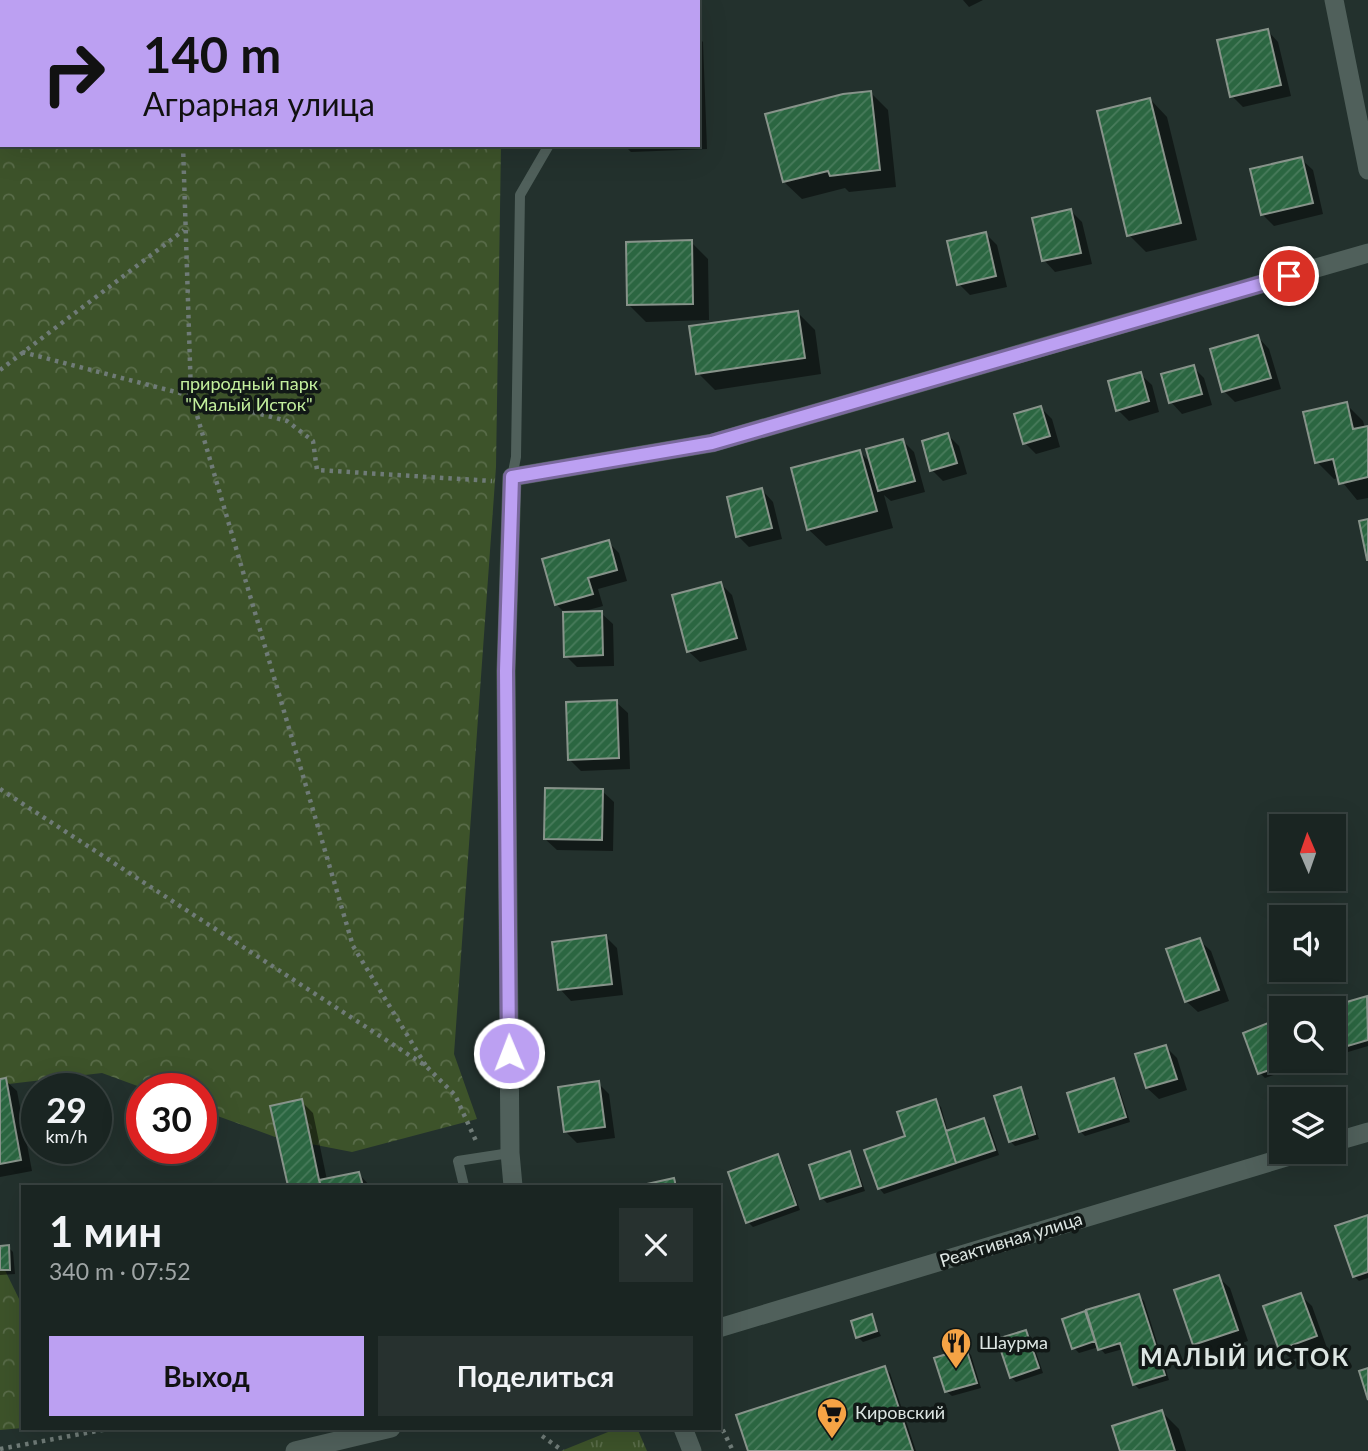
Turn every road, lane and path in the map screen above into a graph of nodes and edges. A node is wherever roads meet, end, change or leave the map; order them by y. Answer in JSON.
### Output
{"nodes":[{"id":1,"x":1334,"y":0,"type":"edge"},
{"id":2,"x":183,"y":147,"type":"edge"},
{"id":3,"x":548,"y":147,"type":"edge"},
{"id":4,"x":1368,"y":170,"type":"edge"},
{"id":5,"x":184,"y":229,"type":"junction"},
{"id":6,"x":1368,"y":253,"type":"edge"},
{"id":7,"x":22,"y":352,"type":"junction"},
{"id":8,"x":0,"y":370,"type":"edge"},
{"id":9,"x":191,"y":395,"type":"junction"},
{"id":10,"x":512,"y":477,"type":"junction"},
{"id":11,"x":0,"y":789,"type":"edge"},
{"id":12,"x":426,"y":1066,"type":"junction"},
{"id":13,"x":1368,"y":1132,"type":"edge"},
{"id":14,"x":1346,"y":1138,"type":"edge"},
{"id":15,"x":510,"y":1153,"type":"junction"},
{"id":16,"x":484,"y":1157,"type":"junction"},
{"id":17,"x":1269,"y":1162,"type":"edge"},
{"id":18,"x":464,"y":1185,"type":"edge"},
{"id":19,"x":513,"y":1185,"type":"edge"},
{"id":20,"x":721,"y":1327,"type":"edge"},
{"id":21,"x":721,"y":1426,"type":"edge"},
{"id":22,"x":102,"y":1430,"type":"edge"},
{"id":23,"x":383,"y":1430,"type":"edge"},
{"id":24,"x":684,"y":1430,"type":"edge"},
{"id":25,"x":542,"y":1436,"type":"dead end"},
{"id":26,"x":0,"y":1449,"type":"edge"},
{"id":27,"x":295,"y":1451,"type":"edge"},
{"id":28,"x":563,"y":1451,"type":"edge"},
{"id":29,"x":692,"y":1451,"type":"edge"},
{"id":30,"x":733,"y":1451,"type":"edge"}],
"edges":[{"from":1,"to":4,"type":"street"},
{"from":2,"to":5,"type":"path"},
{"from":3,"to":10,"type":"lane"},
{"from":5,"to":7,"type":"path"},
{"from":5,"to":9,"type":"path"},
{"from":6,"to":10,"type":"street"},
{"from":7,"to":8,"type":"path"},
{"from":7,"to":9,"type":"path"},
{"from":9,"to":10,"type":"path"},
{"from":9,"to":12,"type":"path"},
{"from":10,"to":15,"type":"street"},
{"from":11,"to":12,"type":"path"},
{"from":12,"to":16,"type":"path"},
{"from":13,"to":14,"type":"street"},
{"from":15,"to":16,"type":"lane"},
{"from":15,"to":19,"type":"street"},
{"from":16,"to":18,"type":"lane"},
{"from":17,"to":20,"type":"street","name":"Реактивная улица"},
{"from":21,"to":30,"type":"path"},
{"from":22,"to":26,"type":"path"},
{"from":23,"to":27,"type":"street"},
{"from":24,"to":29,"type":"street"},
{"from":25,"to":28,"type":"path"}]}
